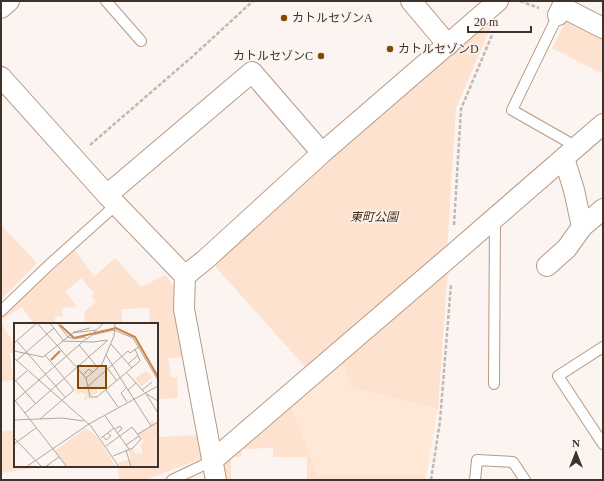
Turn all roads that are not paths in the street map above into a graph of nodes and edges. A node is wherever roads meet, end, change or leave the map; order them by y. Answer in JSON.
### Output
{"nodes":[{"id":1,"x":9,"y":1,"type":"edge"},
{"id":2,"x":106,"y":1,"type":"edge"},
{"id":3,"x":411,"y":1,"type":"edge"},
{"id":4,"x":498,"y":1,"type":"edge"},
{"id":5,"x":1,"y":8,"type":"edge"},
{"id":6,"x":558,"y":15,"type":"joint"},
{"id":7,"x":603,"y":28,"type":"edge"},
{"id":8,"x":141,"y":41,"type":"dead end"},
{"id":9,"x":448,"y":45,"type":"junction"},
{"id":10,"x":1,"y":77,"type":"edge"},
{"id":11,"x":603,"y":124,"type":"edge"},
{"id":12,"x":322,"y":153,"type":"junction"},
{"id":13,"x":570,"y":153,"type":"junction"},
{"id":14,"x":112,"y":200,"type":"junction"},
{"id":15,"x":603,"y":209,"type":"edge"},
{"id":16,"x":495,"y":218,"type":"junction"},
{"id":17,"x":582,"y":227,"type":"junction"},
{"id":18,"x":547,"y":266,"type":"dead end"},
{"id":19,"x":185,"y":276,"type":"junction"},
{"id":20,"x":1,"y":311,"type":"edge"},
{"id":21,"x":603,"y":347,"type":"edge"},
{"id":22,"x":494,"y":384,"type":"dead end"},
{"id":23,"x":603,"y":444,"type":"edge"},
{"id":24,"x":214,"y":470,"type":"edge"},
{"id":25,"x":172,"y":480,"type":"edge"},
{"id":26,"x":475,"y":480,"type":"edge"},
{"id":27,"x":525,"y":480,"type":"edge"}],
"edges":[{"from":1,"to":5,"type":"street"},
{"from":2,"to":8,"type":"lane"},
{"from":3,"to":9,"type":"street"},
{"from":4,"to":9,"type":"street"},
{"from":6,"to":7,"type":"street"},
{"from":6,"to":13,"type":"lane"},
{"from":9,"to":12,"type":"street"},
{"from":10,"to":14,"type":"street"},
{"from":11,"to":13,"type":"street"},
{"from":12,"to":14,"type":"street"},
{"from":12,"to":19,"type":"street"},
{"from":13,"to":16,"type":"street"},
{"from":13,"to":17,"type":"street"},
{"from":14,"to":19,"type":"street"},
{"from":14,"to":20,"type":"lane"},
{"from":15,"to":17,"type":"street"},
{"from":16,"to":22,"type":"lane"},
{"from":16,"to":24,"type":"street"},
{"from":17,"to":18,"type":"street"},
{"from":19,"to":24,"type":"street"},
{"from":21,"to":23,"type":"lane"},
{"from":24,"to":25,"type":"lane"},
{"from":26,"to":27,"type":"lane"}]}
